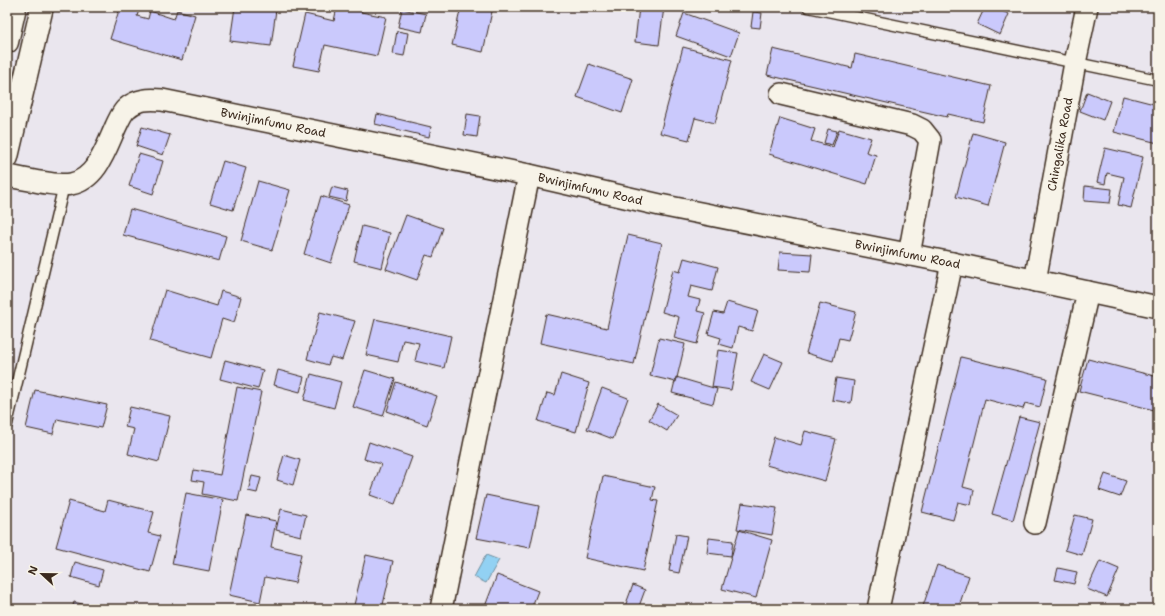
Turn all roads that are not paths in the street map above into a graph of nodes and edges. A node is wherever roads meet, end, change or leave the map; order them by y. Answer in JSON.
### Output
{"nodes":[{"id":1,"x":15,"y":7,"type":"edge"},
{"id":2,"x":42,"y":7,"type":"edge"},
{"id":3,"x":808,"y":7,"type":"edge"},
{"id":4,"x":1087,"y":7,"type":"edge"},
{"id":5,"x":7,"y":42,"type":"edge"},
{"id":6,"x":1075,"y":63,"type":"junction"},
{"id":7,"x":1158,"y":80,"type":"edge"},
{"id":8,"x":781,"y":94,"type":"dead end"},
{"id":9,"x":7,"y":158,"type":"edge"},
{"id":10,"x":529,"y":175,"type":"junction"},
{"id":11,"x":7,"y":176,"type":"edge"},
{"id":12,"x":64,"y":185,"type":"junction"},
{"id":13,"x":909,"y":255,"type":"junction"},
{"id":14,"x":952,"y":263,"type":"junction"},
{"id":15,"x":1034,"y":281,"type":"junction"},
{"id":16,"x":1088,"y":292,"type":"junction"},
{"id":17,"x":1158,"y":307,"type":"edge"},
{"id":18,"x":7,"y":424,"type":"edge"},
{"id":19,"x":1035,"y":523,"type":"dead end"},
{"id":20,"x":441,"y":609,"type":"edge"},
{"id":21,"x":878,"y":609,"type":"edge"}],
"edges":[{"from":1,"to":5,"type":"main road"},
{"from":2,"to":9,"type":"main road"},
{"from":3,"to":6,"type":"lane"},
{"from":4,"to":6,"type":"street","name":"Chingalika Road"},
{"from":6,"to":7,"type":"lane"},
{"from":6,"to":15,"type":"street","name":"Chingalika Road"},
{"from":8,"to":13,"type":"street"},
{"from":10,"to":12,"type":"street","name":"Bwinjimfumu Road"},
{"from":10,"to":13,"type":"street","name":"Bwinjimfumu Road"},
{"from":10,"to":20,"type":"street"},
{"from":11,"to":12,"type":"street"},
{"from":12,"to":18,"type":"lane"},
{"from":13,"to":14,"type":"street","name":"Bwinjimfumu Road"},
{"from":14,"to":15,"type":"street","name":"Bwinjimfumu Road"},
{"from":14,"to":21,"type":"street"},
{"from":15,"to":16,"type":"street","name":"Bwinjimfumu Road"},
{"from":16,"to":17,"type":"street","name":"Bwinjimfumu Road"},
{"from":16,"to":19,"type":"street"}]}
